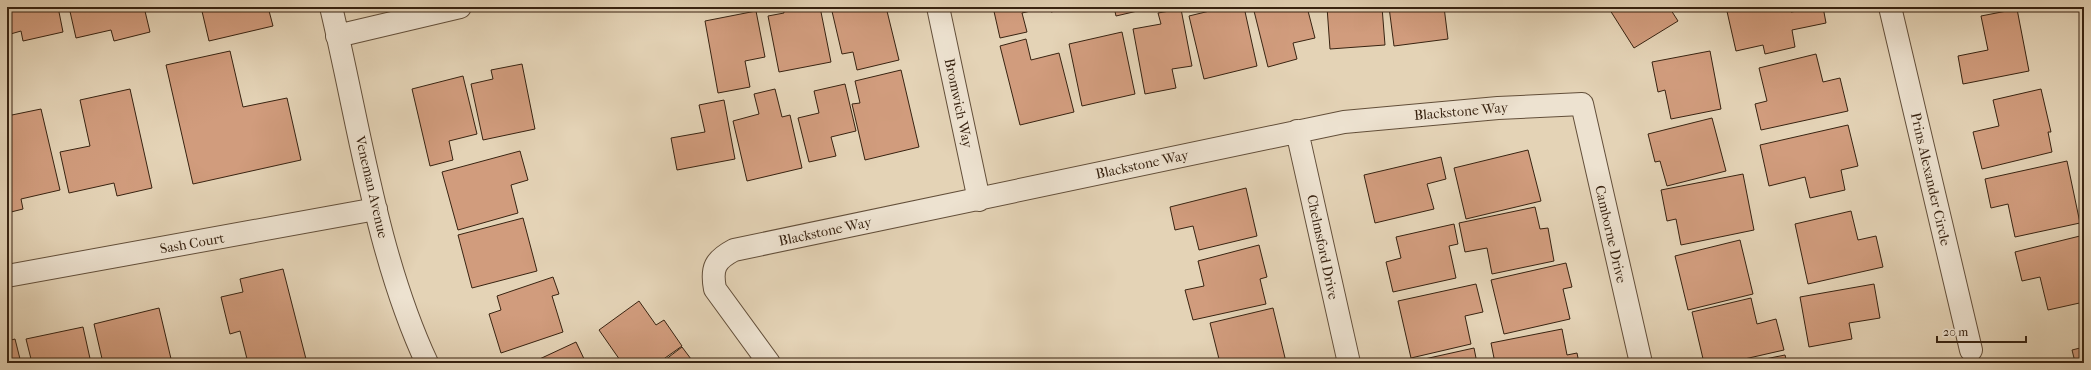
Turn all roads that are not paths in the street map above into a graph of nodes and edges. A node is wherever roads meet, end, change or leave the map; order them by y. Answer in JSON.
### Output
{"nodes":[{"id":1,"x":331,"y":7,"type":"edge"},
{"id":2,"x":460,"y":7,"type":"edge"},
{"id":3,"x":938,"y":7,"type":"edge"},
{"id":4,"x":1890,"y":7,"type":"edge"},
{"id":5,"x":338,"y":36,"type":"junction"},
{"id":6,"x":1582,"y":104,"type":"joint"},
{"id":7,"x":1297,"y":131,"type":"junction"},
{"id":8,"x":979,"y":200,"type":"junction"},
{"id":9,"x":376,"y":209,"type":"junction"},
{"id":10,"x":7,"y":276,"type":"edge"},
{"id":11,"x":1971,"y":350,"type":"dead end"},
{"id":12,"x":427,"y":363,"type":"edge"},
{"id":13,"x":769,"y":363,"type":"edge"},
{"id":14,"x":1349,"y":363,"type":"edge"},
{"id":15,"x":1641,"y":363,"type":"edge"}],
"edges":[{"from":1,"to":5,"type":"street","name":"Veneman Avenue"},
{"from":2,"to":5,"type":"street"},
{"from":3,"to":8,"type":"street","name":"Bromwich Way"},
{"from":4,"to":11,"type":"street","name":"Prins Alexander Circle"},
{"from":5,"to":9,"type":"street","name":"Veneman Avenue"},
{"from":6,"to":7,"type":"street","name":"Blackstone Way"},
{"from":6,"to":15,"type":"street","name":"Camborne Drive"},
{"from":7,"to":8,"type":"street","name":"Blackstone Way"},
{"from":7,"to":14,"type":"street","name":"Chelmsford Drive"},
{"from":8,"to":13,"type":"street","name":"Blackstone Way"},
{"from":9,"to":10,"type":"street","name":"Sash Court"},
{"from":9,"to":12,"type":"street","name":"Veneman Avenue"}]}
